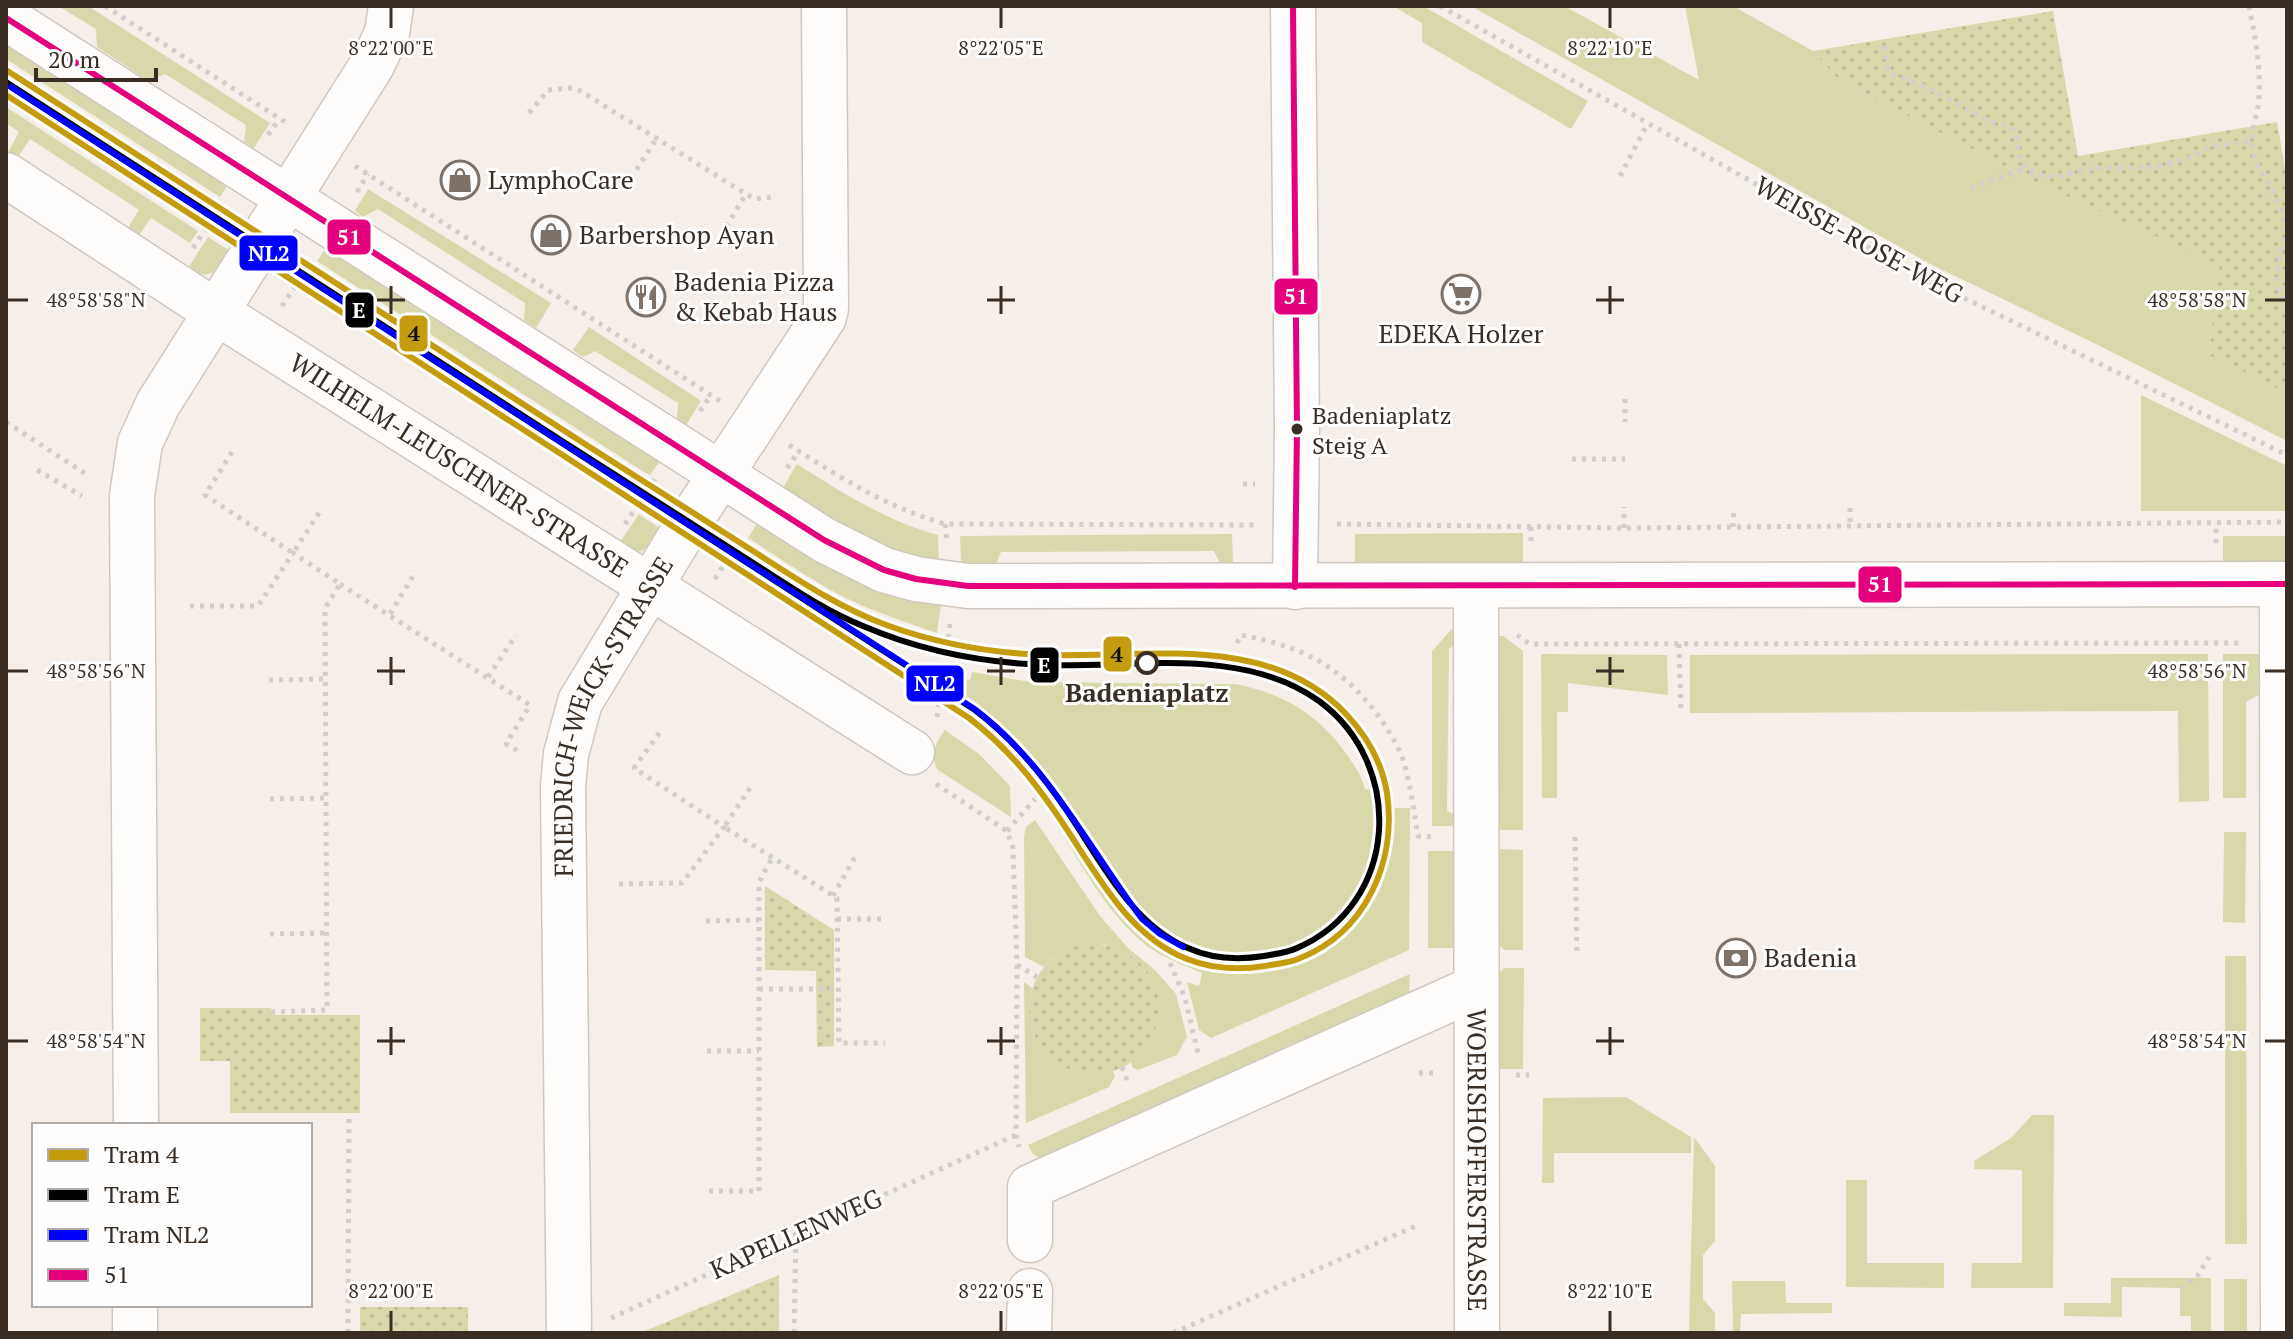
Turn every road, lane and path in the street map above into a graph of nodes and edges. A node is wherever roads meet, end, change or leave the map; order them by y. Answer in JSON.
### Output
{"nodes":[{"id":1,"x":105,"y":6,"type":"edge"},
{"id":2,"x":391,"y":6,"type":"edge"},
{"id":3,"x":824,"y":6,"type":"edge"},
{"id":4,"x":1293,"y":6,"type":"edge"},
{"id":5,"x":1440,"y":6,"type":"edge"},
{"id":6,"x":2249,"y":6,"type":"edge"},
{"id":7,"x":6,"y":18,"type":"edge"},
{"id":8,"x":1884,"y":46,"type":"dead end"},
{"id":9,"x":529,"y":113,"type":"dead end"},
{"id":10,"x":1648,"y":123,"type":"junction"},
{"id":11,"x":657,"y":138,"type":"junction"},
{"id":12,"x":2253,"y":141,"type":"junction"},
{"id":13,"x":323,"y":146,"type":"junction"},
{"id":14,"x":2026,"y":168,"type":"junction"},
{"id":15,"x":6,"y":175,"type":"edge"},
{"id":16,"x":1620,"y":176,"type":"dead end"},
{"id":17,"x":631,"y":178,"type":"dead end"},
{"id":18,"x":1971,"y":188,"type":"dead end"},
{"id":19,"x":746,"y":194,"type":"junction"},
{"id":20,"x":289,"y":197,"type":"junction"},
{"id":21,"x":772,"y":197,"type":"dead end"},
{"id":22,"x":2287,"y":201,"type":"edge"},
{"id":23,"x":2278,"y":203,"type":"junction"},
{"id":24,"x":721,"y":235,"type":"dead end"},
{"id":25,"x":2287,"y":305,"type":"edge"},
{"id":26,"x":216,"y":312,"type":"junction"},
{"id":27,"x":1625,"y":399,"type":"dead end"},
{"id":28,"x":6,"y":422,"type":"edge"},
{"id":29,"x":1625,"y":422,"type":"dead end"},
{"id":30,"x":754,"y":423,"type":"junction"},
{"id":31,"x":232,"y":452,"type":"dead end"},
{"id":32,"x":2287,"y":455,"type":"edge"},
{"id":33,"x":1572,"y":459,"type":"dead end"},
{"id":34,"x":1625,"y":459,"type":"dead end"},
{"id":35,"x":37,"y":470,"type":"dead end"},
{"id":36,"x":89,"y":476,"type":"dead end"},
{"id":37,"x":720,"y":476,"type":"junction"},
{"id":38,"x":82,"y":496,"type":"dead end"},
{"id":39,"x":1624,"y":507,"type":"dead end"},
{"id":40,"x":1734,"y":507,"type":"dead end"},
{"id":41,"x":1850,"y":508,"type":"dead end"},
{"id":42,"x":321,"y":510,"type":"dead end"},
{"id":43,"x":2287,"y":522,"type":"edge"},
{"id":44,"x":945,"y":524,"type":"junction"},
{"id":45,"x":1297,"y":524,"type":"junction"},
{"id":46,"x":1850,"y":526,"type":"junction"},
{"id":47,"x":1733,"y":527,"type":"junction"},
{"id":48,"x":1624,"y":528,"type":"junction"},
{"id":49,"x":293,"y":553,"type":"junction"},
{"id":50,"x":416,"y":571,"type":"dead end"},
{"id":51,"x":340,"y":584,"type":"junction"},
{"id":52,"x":951,"y":584,"type":"junction"},
{"id":53,"x":2284,"y":584,"type":"edge"},
{"id":54,"x":650,"y":585,"type":"junction"},
{"id":55,"x":1476,"y":586,"type":"junction"},
{"id":56,"x":1295,"y":587,"type":"junction"},
{"id":57,"x":190,"y":606,"type":"dead end"},
{"id":58,"x":390,"y":614,"type":"junction"},
{"id":59,"x":516,"y":635,"type":"dead end"},
{"id":60,"x":1237,"y":643,"type":"dead end"},
{"id":61,"x":1530,"y":644,"type":"dead end"},
{"id":62,"x":1679,"y":644,"type":"junction"},
{"id":63,"x":2282,"y":644,"type":"junction"},
{"id":64,"x":488,"y":677,"type":"junction"},
{"id":65,"x":325,"y":679,"type":"junction"},
{"id":66,"x":269,"y":680,"type":"dead end"},
{"id":67,"x":1681,"y":713,"type":"dead end"},
{"id":68,"x":660,"y":732,"type":"dead end"},
{"id":69,"x":520,"y":752,"type":"dead end"},
{"id":70,"x":916,"y":755,"type":"junction"},
{"id":71,"x":750,"y":788,"type":"dead end"},
{"id":72,"x":325,"y":798,"type":"junction"},
{"id":73,"x":270,"y":799,"type":"dead end"},
{"id":74,"x":1035,"y":799,"type":"dead end"},
{"id":75,"x":724,"y":827,"type":"junction"},
{"id":76,"x":1007,"y":831,"type":"junction"},
{"id":77,"x":1475,"y":837,"type":"junction"},
{"id":78,"x":1575,"y":837,"type":"dead end"},
{"id":79,"x":855,"y":857,"type":"dead end"},
{"id":80,"x":772,"y":858,"type":"junction"},
{"id":81,"x":619,"y":884,"type":"dead end"},
{"id":82,"x":833,"y":896,"type":"junction"},
{"id":83,"x":837,"y":919,"type":"junction"},
{"id":84,"x":884,"y":919,"type":"dead end"},
{"id":85,"x":759,"y":920,"type":"junction"},
{"id":86,"x":706,"y":921,"type":"dead end"},
{"id":87,"x":326,"y":933,"type":"junction"},
{"id":88,"x":270,"y":934,"type":"dead end"},
{"id":89,"x":1577,"y":956,"type":"dead end"},
{"id":90,"x":1170,"y":963,"type":"dead end"},
{"id":91,"x":1017,"y":964,"type":"junction"},
{"id":92,"x":1037,"y":977,"type":"dead end"},
{"id":93,"x":1475,"y":988,"type":"junction"},
{"id":94,"x":759,"y":989,"type":"junction"},
{"id":95,"x":838,"y":989,"type":"junction"},
{"id":96,"x":271,"y":1012,"type":"dead end"},
{"id":97,"x":885,"y":1043,"type":"dead end"},
{"id":98,"x":707,"y":1051,"type":"dead end"},
{"id":99,"x":759,"y":1051,"type":"junction"},
{"id":100,"x":1198,"y":1053,"type":"dead end"},
{"id":101,"x":1122,"y":1067,"type":"dead end"},
{"id":102,"x":1129,"y":1085,"type":"dead end"},
{"id":103,"x":349,"y":1113,"type":"dead end"},
{"id":104,"x":136,"y":1123,"type":"edge"},
{"id":105,"x":1016,"y":1135,"type":"junction"},
{"id":106,"x":1030,"y":1187,"type":"junction"},
{"id":107,"x":709,"y":1191,"type":"dead end"},
{"id":108,"x":1418,"y":1225,"type":"dead end"},
{"id":109,"x":796,"y":1234,"type":"junction"},
{"id":110,"x":1030,"y":1240,"type":"dead end"},
{"id":111,"x":2209,"y":1257,"type":"dead end"},
{"id":112,"x":2180,"y":1288,"type":"dead end"},
{"id":113,"x":135,"y":1307,"type":"edge"},
{"id":114,"x":585,"y":1328,"type":"edge"},
{"id":115,"x":135,"y":1333,"type":"edge"},
{"id":116,"x":348,"y":1333,"type":"edge"},
{"id":117,"x":794,"y":1333,"type":"edge"},
{"id":118,"x":1173,"y":1333,"type":"edge"},
{"id":119,"x":1477,"y":1333,"type":"edge"},
{"id":120,"x":2283,"y":1333,"type":"edge"}],
"edges":[{"from":1,"to":13,"type":"path"},
{"from":2,"to":13,"type":"street"},
{"from":3,"to":30,"type":"street","name":"FRIEDRICH-WEICK-STRASSE"},
{"from":4,"to":45,"type":"street"},
{"from":5,"to":10,"type":"path","name":"WEISSE-ROSE-WEG"},
{"from":6,"to":12,"type":"path"},
{"from":7,"to":20,"type":"street"},
{"from":8,"to":14,"type":"path"},
{"from":9,"to":11,"type":"path"},
{"from":10,"to":16,"type":"path"},
{"from":10,"to":32,"type":"path","name":"WEISSE-ROSE-WEG"},
{"from":11,"to":17,"type":"path"},
{"from":11,"to":19,"type":"path"},
{"from":12,"to":14,"type":"path"},
{"from":12,"to":23,"type":"path"},
{"from":13,"to":20,"type":"street"},
{"from":13,"to":30,"type":"path"},
{"from":14,"to":18,"type":"path"},
{"from":15,"to":26,"type":"street","name":"WILHELM-LEUSCHNER-STRASSE"},
{"from":19,"to":21,"type":"path"},
{"from":19,"to":24,"type":"path"},
{"from":20,"to":26,"type":"street"},
{"from":20,"to":37,"type":"street"},
{"from":22,"to":23,"type":"path"},
{"from":23,"to":25,"type":"path"},
{"from":26,"to":54,"type":"street","name":"WILHELM-LEUSCHNER-STRASSE"},
{"from":26,"to":104,"type":"street"},
{"from":27,"to":29,"type":"path"},
{"from":28,"to":36,"type":"path"},
{"from":30,"to":37,"type":"street","name":"FRIEDRICH-WEICK-STRASSE"},
{"from":30,"to":44,"type":"path"},
{"from":31,"to":49,"type":"path"},
{"from":33,"to":34,"type":"path"},
{"from":35,"to":38,"type":"path"},
{"from":37,"to":52,"type":"street"},
{"from":37,"to":54,"type":"street","name":"FRIEDRICH-WEICK-STRASSE"},
{"from":39,"to":48,"type":"path"},
{"from":40,"to":47,"type":"path"},
{"from":41,"to":46,"type":"path"},
{"from":42,"to":49,"type":"path"},
{"from":43,"to":46,"type":"path"},
{"from":44,"to":45,"type":"path"},
{"from":44,"to":52,"type":"path"},
{"from":45,"to":48,"type":"path"},
{"from":45,"to":56,"type":"street"},
{"from":46,"to":47,"type":"path"},
{"from":47,"to":48,"type":"path"},
{"from":49,"to":51,"type":"path"},
{"from":49,"to":57,"type":"path"},
{"from":50,"to":58,"type":"path"},
{"from":51,"to":58,"type":"path"},
{"from":51,"to":65,"type":"path"},
{"from":52,"to":56,"type":"street"},
{"from":52,"to":70,"type":"path"},
{"from":53,"to":55,"type":"street"},
{"from":53,"to":63,"type":"street"},
{"from":54,"to":70,"type":"street","name":"WILHELM-LEUSCHNER-STRASSE"},
{"from":54,"to":114,"type":"street","name":"FRIEDRICH-WEICK-STRASSE"},
{"from":55,"to":56,"type":"street"},
{"from":55,"to":77,"type":"street"},
{"from":58,"to":64,"type":"path"},
{"from":59,"to":64,"type":"path"},
{"from":60,"to":77,"type":"path"},
{"from":61,"to":62,"type":"path"},
{"from":62,"to":63,"type":"path"},
{"from":62,"to":67,"type":"path"},
{"from":63,"to":120,"type":"street"},
{"from":64,"to":69,"type":"path"},
{"from":65,"to":66,"type":"path"},
{"from":65,"to":72,"type":"path"},
{"from":68,"to":75,"type":"path"},
{"from":70,"to":76,"type":"path"},
{"from":71,"to":75,"type":"path"},
{"from":72,"to":73,"type":"path"},
{"from":72,"to":87,"type":"path"},
{"from":74,"to":76,"type":"path"},
{"from":75,"to":80,"type":"path"},
{"from":75,"to":81,"type":"path"},
{"from":76,"to":91,"type":"path"},
{"from":77,"to":93,"type":"street"},
{"from":78,"to":89,"type":"path"},
{"from":79,"to":82,"type":"path"},
{"from":80,"to":82,"type":"path"},
{"from":80,"to":85,"type":"path"},
{"from":82,"to":83,"type":"path"},
{"from":83,"to":84,"type":"path"},
{"from":83,"to":95,"type":"path"},
{"from":85,"to":86,"type":"path"},
{"from":85,"to":94,"type":"path"},
{"from":87,"to":88,"type":"path"},
{"from":87,"to":96,"type":"path"},
{"from":90,"to":100,"type":"path"},
{"from":91,"to":92,"type":"path"},
{"from":91,"to":105,"type":"path"},
{"from":93,"to":106,"type":"street"},
{"from":93,"to":119,"type":"street","name":"WOERISHOFFERSTRASSE"},
{"from":94,"to":95,"type":"path"},
{"from":94,"to":99,"type":"path"},
{"from":95,"to":97,"type":"path"},
{"from":98,"to":99,"type":"path"},
{"from":99,"to":107,"type":"path"},
{"from":101,"to":102,"type":"path"},
{"from":103,"to":116,"type":"path"},
{"from":105,"to":106,"type":"path"},
{"from":105,"to":109,"type":"path","name":"KAPELLENWEG"},
{"from":106,"to":110,"type":"street"},
{"from":108,"to":118,"type":"path"},
{"from":109,"to":114,"type":"path","name":"KAPELLENWEG"},
{"from":109,"to":117,"type":"path"},
{"from":111,"to":112,"type":"path"},
{"from":113,"to":115,"type":"street"}]}
